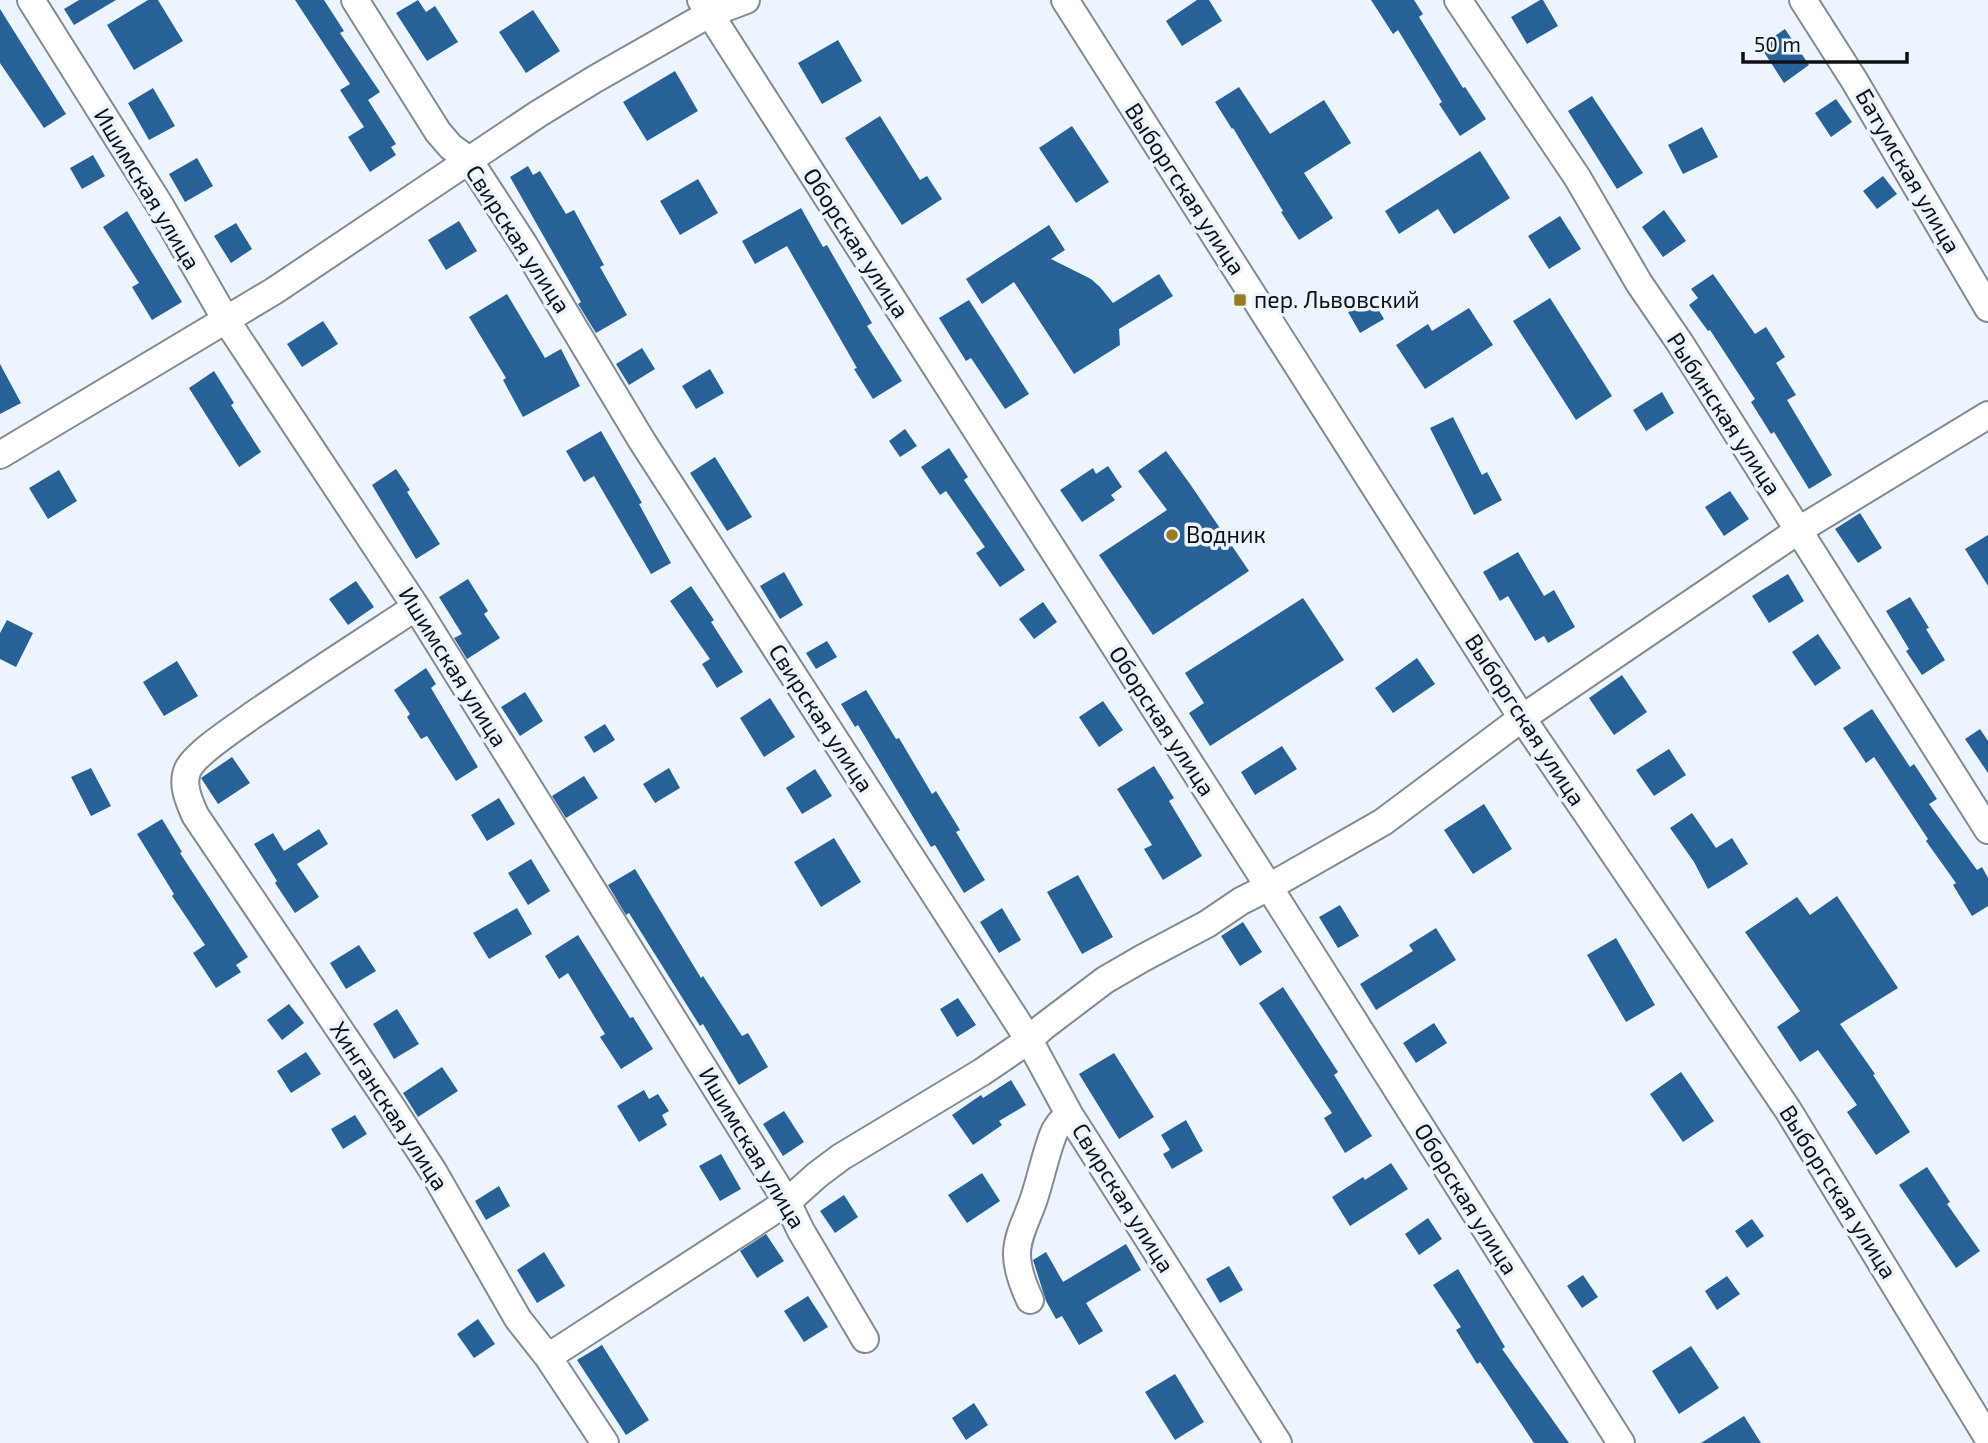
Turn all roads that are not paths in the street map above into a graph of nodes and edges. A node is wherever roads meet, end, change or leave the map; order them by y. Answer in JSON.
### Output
{"nodes":[{"id":1,"x":31,"y":0,"type":"edge"},
{"id":2,"x":355,"y":0,"type":"edge"},
{"id":3,"x":747,"y":0,"type":"edge"},
{"id":4,"x":1065,"y":0,"type":"edge"},
{"id":5,"x":1458,"y":0,"type":"edge"},
{"id":6,"x":1803,"y":0,"type":"edge"},
{"id":7,"x":705,"y":7,"type":"edge"},
{"id":8,"x":469,"y":160,"type":"junction"},
{"id":9,"x":1988,"y":308,"type":"edge"},
{"id":10,"x":226,"y":320,"type":"junction"},
{"id":11,"x":1988,"y":415,"type":"edge"},
{"id":12,"x":0,"y":455,"type":"edge"},
{"id":13,"x":1799,"y":530,"type":"junction"},
{"id":14,"x":416,"y":607,"type":"junction"},
{"id":15,"x":1522,"y":719,"type":"junction"},
{"id":16,"x":1986,"y":822,"type":"edge"},
{"id":17,"x":1269,"y":887,"type":"junction"},
{"id":18,"x":1030,"y":1041,"type":"junction"},
{"id":19,"x":1069,"y":1114,"type":"junction"},
{"id":20,"x":787,"y":1202,"type":"junction"},
{"id":21,"x":1030,"y":1300,"type":"dead end"},
{"id":22,"x":865,"y":1339,"type":"dead end"},
{"id":23,"x":548,"y":1357,"type":"junction"},
{"id":24,"x":1988,"y":1438,"type":"edge"},
{"id":25,"x":605,"y":1443,"type":"edge"},
{"id":26,"x":1278,"y":1443,"type":"edge"},
{"id":27,"x":1621,"y":1443,"type":"edge"}],
"edges":[{"from":1,"to":10,"type":"street","name":"Ишимская улица"},
{"from":2,"to":8,"type":"street","name":"Свирская улица"},
{"from":3,"to":7,"type":"street"},
{"from":4,"to":15,"type":"street","name":"Выборгская улица"},
{"from":5,"to":13,"type":"street","name":"Рыбинская улица"},
{"from":6,"to":9,"type":"street","name":"Батумская улица"},
{"from":7,"to":8,"type":"street"},
{"from":7,"to":17,"type":"street","name":"Оборская улица"},
{"from":8,"to":10,"type":"street"},
{"from":8,"to":18,"type":"street","name":"Свирская улица"},
{"from":10,"to":12,"type":"street"},
{"from":10,"to":14,"type":"street","name":"Ишимская улица"},
{"from":11,"to":13,"type":"street"},
{"from":13,"to":15,"type":"street"},
{"from":13,"to":16,"type":"street","name":"Рыбинская улица"},
{"from":14,"to":20,"type":"street","name":"Ишимская улица"},
{"from":14,"to":23,"type":"street","name":"Хинганская улица"},
{"from":15,"to":17,"type":"street"},
{"from":15,"to":24,"type":"street","name":"Выборгская улица"},
{"from":17,"to":18,"type":"street"},
{"from":17,"to":27,"type":"street","name":"Оборская улица"},
{"from":18,"to":19,"type":"street","name":"Свирская улица"},
{"from":18,"to":20,"type":"street"},
{"from":19,"to":21,"type":"street"},
{"from":19,"to":26,"type":"street","name":"Свирская улица"},
{"from":20,"to":22,"type":"street","name":"Ишимская улица"},
{"from":20,"to":23,"type":"street"},
{"from":23,"to":25,"type":"street","name":"Хинганская улица"}]}
